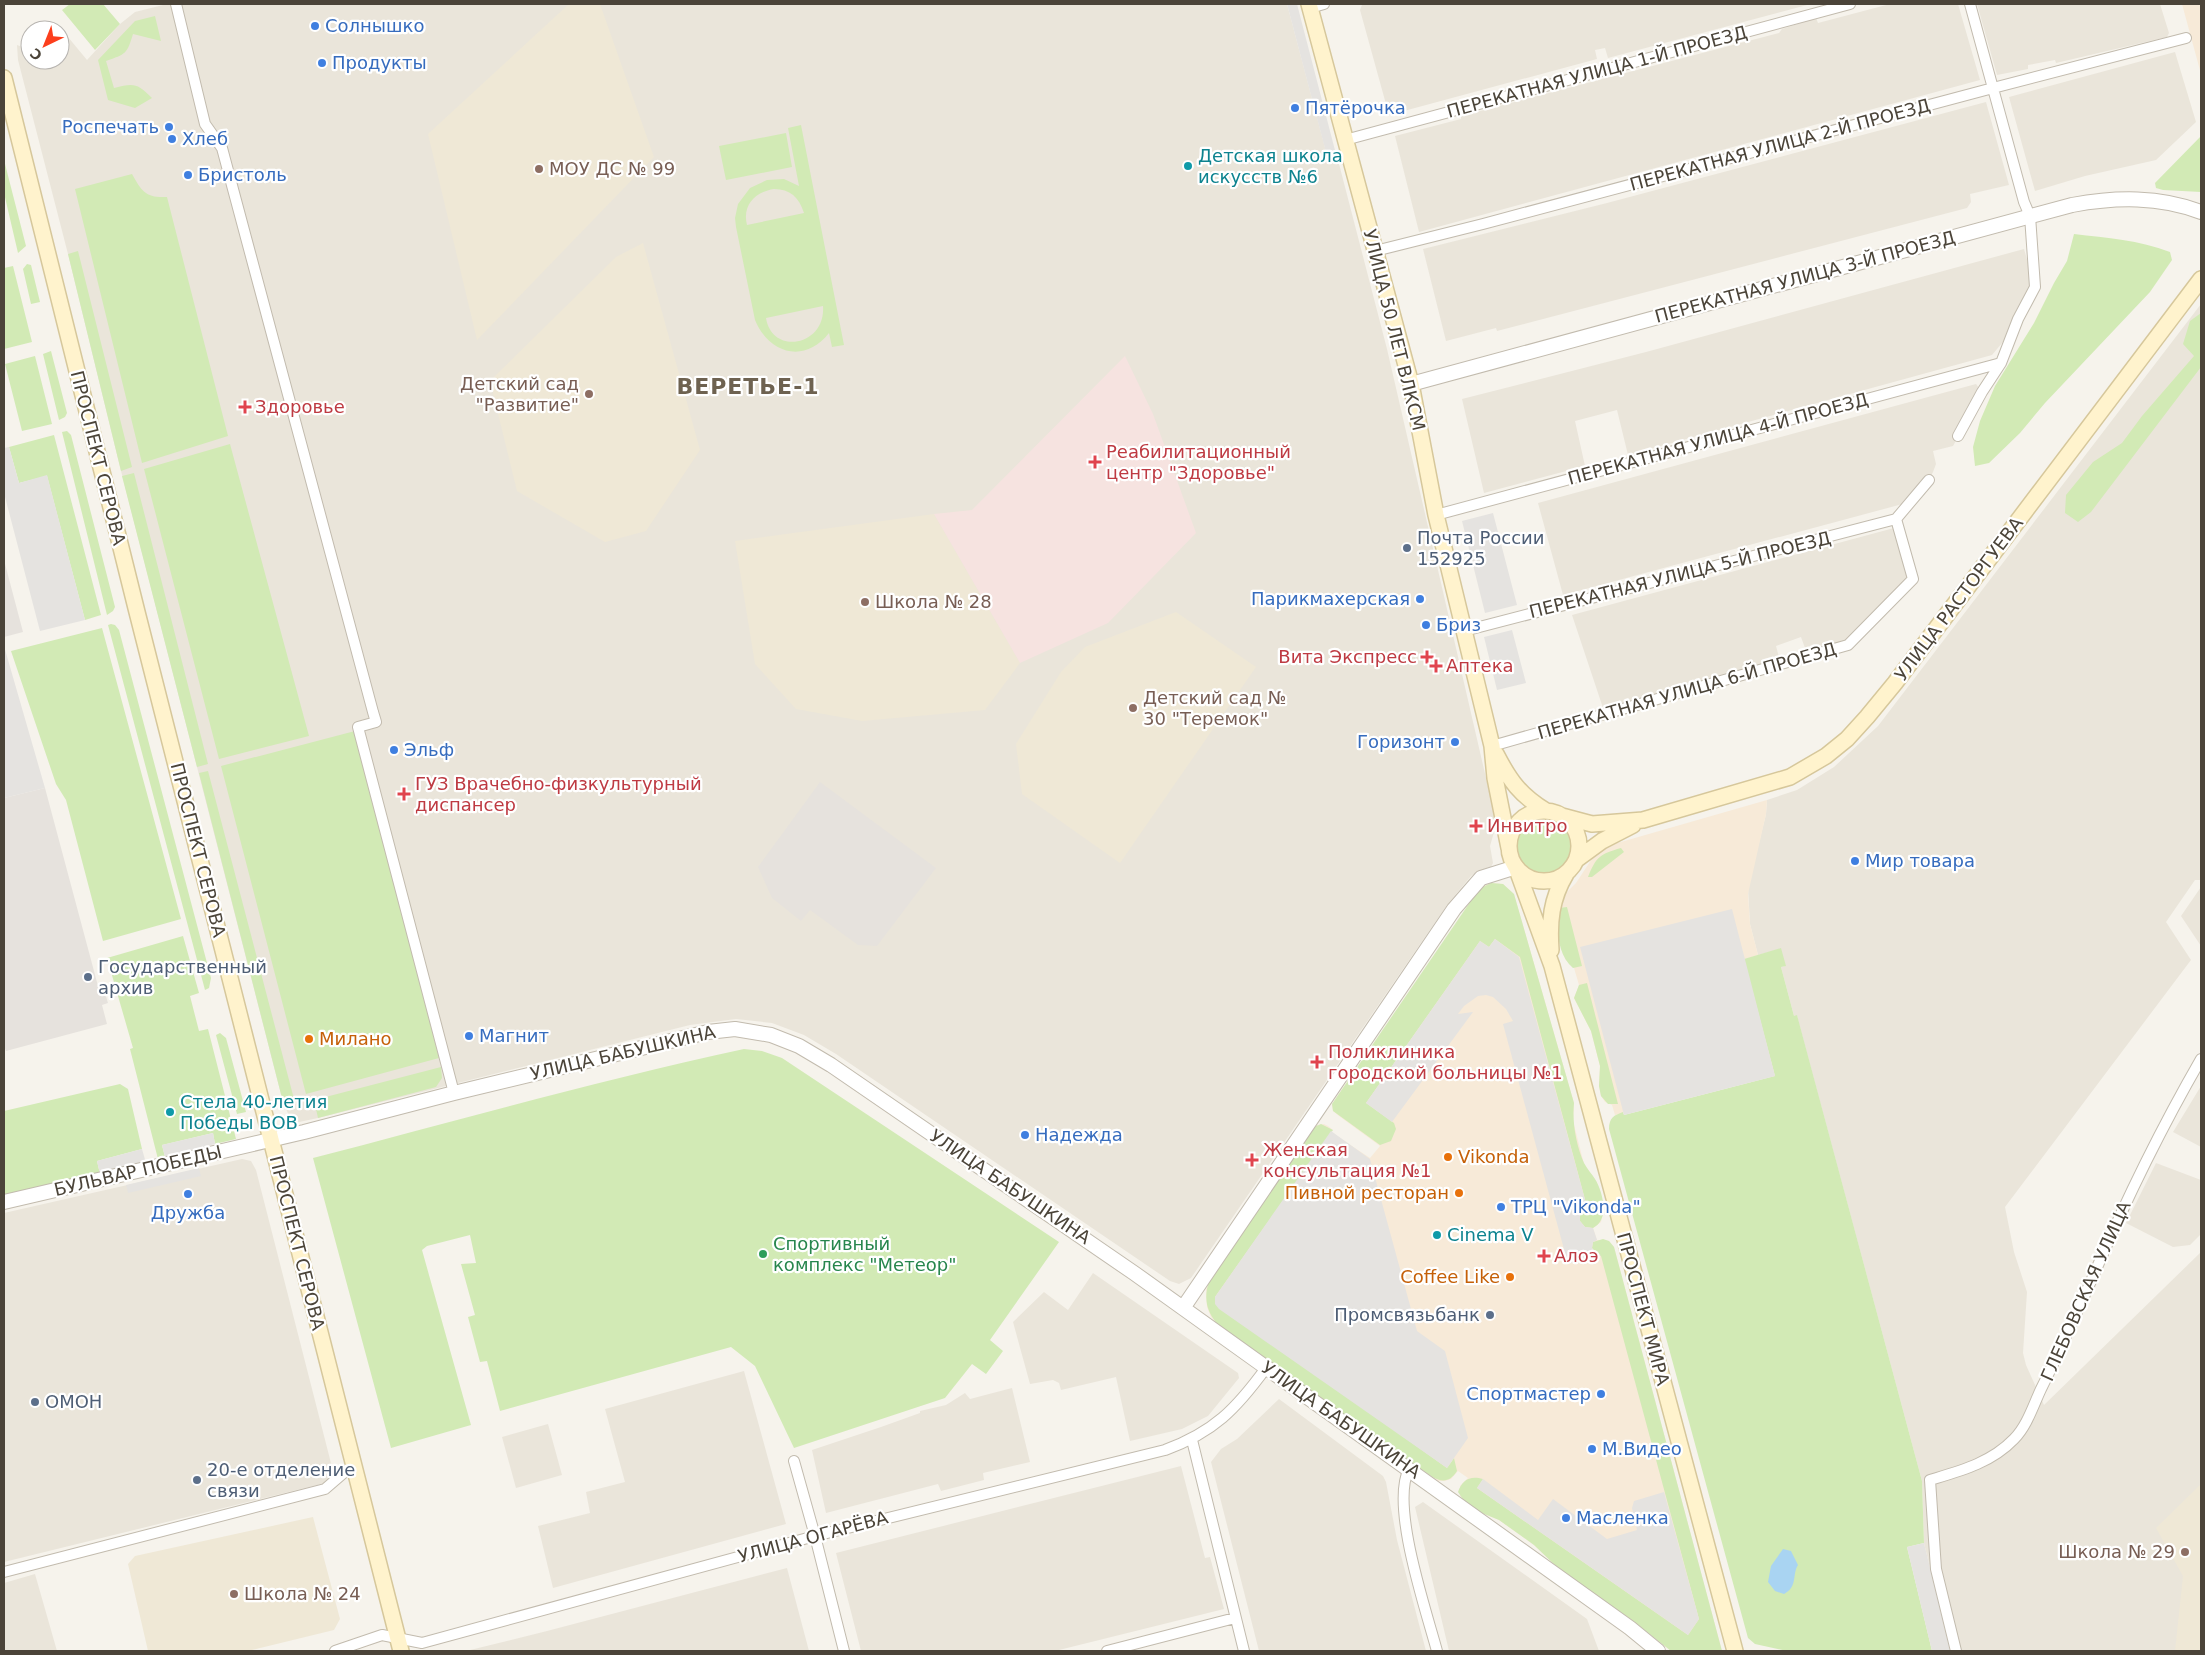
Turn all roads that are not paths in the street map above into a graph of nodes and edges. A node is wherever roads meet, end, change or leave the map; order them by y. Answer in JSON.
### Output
{"nodes":[{"id":1,"x":176,"y":4,"type":"edge"},
{"id":2,"x":1850,"y":4,"type":"edge"},
{"id":3,"x":1970,"y":4,"type":"edge"},
{"id":4,"x":1315,"y":5,"type":"edge"},
{"id":5,"x":2186,"y":38,"type":"dead end"},
{"id":6,"x":4,"y":78,"type":"edge"},
{"id":7,"x":1993,"y":88,"type":"junction"},
{"id":8,"x":1345,"y":140,"type":"junction"},
{"id":9,"x":2201,"y":212,"type":"edge"},
{"id":10,"x":2030,"y":216,"type":"junction"},
{"id":11,"x":1375,"y":251,"type":"junction"},
{"id":12,"x":2201,"y":279,"type":"edge"},
{"id":13,"x":2001,"y":363,"type":"junction"},
{"id":14,"x":1411,"y":384,"type":"junction"},
{"id":15,"x":1958,"y":436,"type":"dead end"},
{"id":16,"x":1929,"y":480,"type":"dead end"},
{"id":17,"x":1436,"y":515,"type":"junction"},
{"id":18,"x":1896,"y":520,"type":"junction"},
{"id":19,"x":1464,"y":631,"type":"junction"},
{"id":20,"x":1492,"y":746,"type":"junction"},
{"id":21,"x":1546,"y":811,"type":"junction"},
{"id":22,"x":1562,"y":816,"type":"junction"},
{"id":23,"x":1643,"y":820,"type":"junction"},
{"id":24,"x":1509,"y":848,"type":"junction"},
{"id":25,"x":1576,"y":860,"type":"junction"},
{"id":26,"x":1516,"y":867,"type":"junction"},
{"id":27,"x":1566,"y":874,"type":"junction"},
{"id":28,"x":1552,"y":966,"type":"junction"},
{"id":29,"x":2201,"y":1059,"type":"edge"},
{"id":30,"x":454,"y":1092,"type":"junction"},
{"id":31,"x":272,"y":1139,"type":"junction"},
{"id":32,"x":4,"y":1202,"type":"edge"},
{"id":33,"x":1183,"y":1308,"type":"junction"},
{"id":34,"x":1266,"y":1368,"type":"junction"},
{"id":35,"x":1192,"y":1440,"type":"junction"},
{"id":36,"x":794,"y":1461,"type":"dead end"},
{"id":37,"x":354,"y":1464,"type":"junction"},
{"id":38,"x":1410,"y":1469,"type":"junction"},
{"id":39,"x":815,"y":1536,"type":"junction"},
{"id":40,"x":4,"y":1572,"type":"edge"},
{"id":41,"x":1235,"y":1618,"type":"junction"},
{"id":42,"x":400,"y":1645,"type":"edge"},
{"id":43,"x":335,"y":1651,"type":"edge"},
{"id":44,"x":844,"y":1651,"type":"edge"},
{"id":45,"x":1108,"y":1651,"type":"edge"},
{"id":46,"x":1244,"y":1651,"type":"edge"},
{"id":47,"x":1437,"y":1651,"type":"edge"},
{"id":48,"x":1658,"y":1651,"type":"edge"},
{"id":49,"x":1735,"y":1651,"type":"edge"},
{"id":50,"x":1956,"y":1651,"type":"edge"}],
"edges":[{"from":1,"to":30,"type":"street"},
{"from":2,"to":8,"type":"street","name":"ПЕРЕКАТНАЯ УЛИЦА 1-Й ПРОЕЗД"},
{"from":3,"to":7,"type":"street"},
{"from":4,"to":8,"type":"main road","name":"УЛИЦА 50 ЛЕТ ВЛКСМ"},
{"from":5,"to":7,"type":"street","name":"ПЕРЕКАТНАЯ УЛИЦА 2-Й ПРОЕЗД"},
{"from":6,"to":31,"type":"main road","name":"ПРОСПЕКТ СЕРОВА"},
{"from":7,"to":10,"type":"street"},
{"from":7,"to":11,"type":"street","name":"ПЕРЕКАТНАЯ УЛИЦА 2-Й ПРОЕЗД"},
{"from":8,"to":11,"type":"main road","name":"УЛИЦА 50 ЛЕТ ВЛКСМ"},
{"from":9,"to":10,"type":"street","name":"ПЕРЕКАТНАЯ УЛИЦА 3-Й ПРОЕЗД"},
{"from":10,"to":13,"type":"street"},
{"from":10,"to":14,"type":"street","name":"ПЕРЕКАТНАЯ УЛИЦА 3-Й ПРОЕЗД"},
{"from":11,"to":14,"type":"main road","name":"УЛИЦА 50 ЛЕТ ВЛКСМ"},
{"from":12,"to":23,"type":"main road","name":"УЛИЦА РАСТОРГУЕВА"},
{"from":13,"to":15,"type":"street"},
{"from":13,"to":17,"type":"street","name":"ПЕРЕКАТНАЯ УЛИЦА 4-Й ПРОЕЗД"},
{"from":14,"to":17,"type":"main road","name":"УЛИЦА 50 ЛЕТ ВЛКСМ"},
{"from":16,"to":18,"type":"street"},
{"from":17,"to":19,"type":"main road","name":"УЛИЦА 50 ЛЕТ ВЛКСМ"},
{"from":18,"to":19,"type":"street","name":"ПЕРЕКАТНАЯ УЛИЦА 5-Й ПРОЕЗД"},
{"from":18,"to":20,"type":"street","name":"ПЕРЕКАТНАЯ УЛИЦА 6-Й ПРОЕЗД"},
{"from":19,"to":20,"type":"main road","name":"УЛИЦА 50 ЛЕТ ВЛКСМ"},
{"from":20,"to":21,"type":"main road","name":"УЛИЦА 50 ЛЕТ ВЛКСМ"},
{"from":20,"to":24,"type":"main road","name":"УЛИЦА 50 ЛЕТ ВЛКСМ"},
{"from":21,"to":22,"type":"main road","name":"УЛИЦА 50 ЛЕТ ВЛКСМ"},
{"from":21,"to":24,"type":"main road"},
{"from":22,"to":23,"type":"main road","name":"УЛИЦА РАСТОРГУЕВА"},
{"from":22,"to":25,"type":"main road"},
{"from":23,"to":25,"type":"main road","name":"УЛИЦА РАСТОРГУЕВА"},
{"from":24,"to":26,"type":"main road","name":"УЛИЦА 50 ЛЕТ ВЛКСМ"},
{"from":25,"to":27,"type":"main road"},
{"from":26,"to":27,"type":"main road"},
{"from":26,"to":28,"type":"main road","name":"ПРОСПЕКТ МИРА"},
{"from":26,"to":33,"type":"street"},
{"from":27,"to":28,"type":"main road","name":"ПРОСПЕКТ МИРА"},
{"from":28,"to":49,"type":"main road","name":"ПРОСПЕКТ МИРА"},
{"from":29,"to":50,"type":"street","name":"ГЛЕБОВСКАЯ УЛИЦА"},
{"from":30,"to":31,"type":"street","name":"УЛИЦА БАБУШКИНА"},
{"from":30,"to":33,"type":"street","name":"УЛИЦА БАБУШКИНА"},
{"from":31,"to":32,"type":"street","name":"БУЛЬВАР ПОБЕДЫ"},
{"from":31,"to":37,"type":"main road","name":"ПРОСПЕКТ СЕРОВА"},
{"from":33,"to":34,"type":"street","name":"УЛИЦА БАБУШКИНА"},
{"from":34,"to":35,"type":"street","name":"УЛИЦА ОГАРЁВА"},
{"from":34,"to":38,"type":"street","name":"УЛИЦА БАБУШКИНА"},
{"from":35,"to":39,"type":"street","name":"УЛИЦА ОГАРЁВА"},
{"from":35,"to":41,"type":"street"},
{"from":36,"to":39,"type":"street"},
{"from":37,"to":40,"type":"street"},
{"from":37,"to":42,"type":"main road","name":"ПРОСПЕКТ СЕРОВА"},
{"from":38,"to":47,"type":"street"},
{"from":38,"to":48,"type":"street","name":"УЛИЦА БАБУШКИНА"},
{"from":39,"to":42,"type":"street","name":"УЛИЦА ОГАРЁВА"},
{"from":39,"to":44,"type":"street"},
{"from":41,"to":45,"type":"street"},
{"from":41,"to":46,"type":"street"},
{"from":42,"to":43,"type":"street","name":"УЛИЦА ОГАРЁВА"}]}
